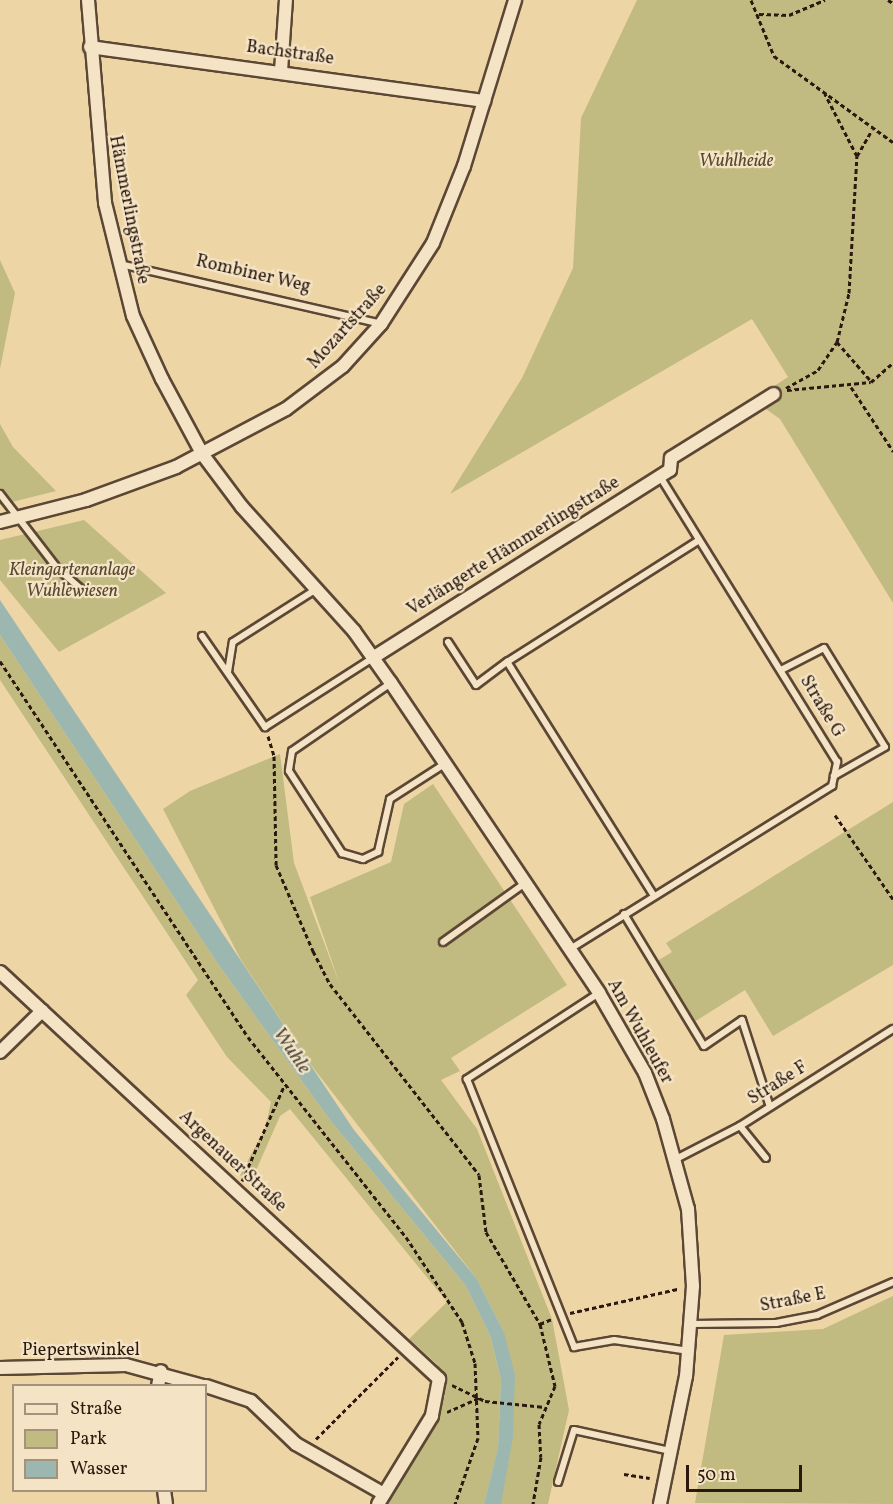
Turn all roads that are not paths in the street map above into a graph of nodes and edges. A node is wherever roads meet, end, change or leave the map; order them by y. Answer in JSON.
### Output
{"nodes":[{"id":1,"x":88,"y":0,"type":"edge"},
{"id":2,"x":286,"y":0,"type":"edge"},
{"id":3,"x":515,"y":0,"type":"edge"},
{"id":4,"x":90,"y":47,"type":"junction"},
{"id":5,"x":281,"y":71,"type":"junction"},
{"id":6,"x":484,"y":101,"type":"junction"},
{"id":7,"x":117,"y":265,"type":"junction"},
{"id":8,"x":381,"y":324,"type":"junction"},
{"id":9,"x":774,"y":394,"type":"dead end"},
{"id":10,"x":203,"y":455,"type":"junction"},
{"id":11,"x":660,"y":476,"type":"junction"},
{"id":12,"x":0,"y":494,"type":"edge"},
{"id":13,"x":18,"y":519,"type":"junction"},
{"id":14,"x":0,"y":522,"type":"edge"},
{"id":15,"x":699,"y":540,"type":"junction"},
{"id":16,"x":81,"y":589,"type":"dead end"},
{"id":17,"x":315,"y":590,"type":"junction"},
{"id":18,"x":202,"y":636,"type":"dead end"},
{"id":19,"x":448,"y":642,"type":"dead end"},
{"id":20,"x":374,"y":657,"type":"junction"},
{"id":21,"x":507,"y":662,"type":"junction"},
{"id":22,"x":382,"y":668,"type":"joint"},
{"id":23,"x":781,"y":670,"type":"junction"},
{"id":24,"x":228,"y":674,"type":"junction"},
{"id":25,"x":391,"y":682,"type":"junction"},
{"id":26,"x":446,"y":763,"type":"junction"},
{"id":27,"x":834,"y":776,"type":"junction"},
{"id":28,"x":526,"y":883,"type":"junction"},
{"id":29,"x":654,"y":896,"type":"junction"},
{"id":30,"x":624,"y":914,"type":"junction"},
{"id":31,"x":442,"y":942,"type":"dead end"},
{"id":32,"x":569,"y":950,"type":"junction"},
{"id":33,"x":0,"y":972,"type":"edge"},
{"id":34,"x":599,"y":993,"type":"junction"},
{"id":35,"x":42,"y":1011,"type":"junction"},
{"id":36,"x":893,"y":1029,"type":"edge"},
{"id":37,"x":0,"y":1052,"type":"edge"},
{"id":38,"x":770,"y":1107,"type":"junction"},
{"id":39,"x":740,"y":1126,"type":"junction"},
{"id":40,"x":766,"y":1158,"type":"dead end"},
{"id":41,"x":676,"y":1159,"type":"junction"},
{"id":42,"x":893,"y":1282,"type":"edge"},
{"id":43,"x":692,"y":1324,"type":"junction"},
{"id":44,"x":689,"y":1351,"type":"junction"},
{"id":45,"x":0,"y":1368,"type":"edge"},
{"id":46,"x":161,"y":1371,"type":"junction"},
{"id":47,"x":439,"y":1378,"type":"joint"},
{"id":48,"x":158,"y":1384,"type":"edge"},
{"id":49,"x":198,"y":1384,"type":"edge"},
{"id":50,"x":207,"y":1387,"type":"edge"},
{"id":51,"x":671,"y":1451,"type":"junction"},
{"id":52,"x":558,"y":1482,"type":"dead end"},
{"id":53,"x":381,"y":1499,"type":"edge"},
{"id":54,"x":660,"y":1504,"type":"edge"}],
"edges":[{"from":1,"to":4,"type":"street","name":"Hämmerlingstraße"},
{"from":2,"to":5,"type":"street"},
{"from":3,"to":6,"type":"street","name":"Mozartstraße"},
{"from":4,"to":5,"type":"street","name":"Bachstraße"},
{"from":4,"to":7,"type":"street","name":"Hämmerlingstraße"},
{"from":5,"to":6,"type":"street","name":"Bachstraße"},
{"from":6,"to":8,"type":"street","name":"Mozartstraße"},
{"from":7,"to":8,"type":"lane","name":"Rombiner Weg"},
{"from":7,"to":10,"type":"street","name":"Hämmerlingstraße"},
{"from":8,"to":10,"type":"street","name":"Mozartstraße"},
{"from":9,"to":11,"type":"street","name":"Verlängerte Hämmerlingstraße"},
{"from":10,"to":13,"type":"street","name":"Mozartstraße"},
{"from":10,"to":17,"type":"street","name":"Hämmerlingstraße"},
{"from":11,"to":15,"type":"lane","name":"Straße G"},
{"from":11,"to":20,"type":"street","name":"Verlängerte Hämmerlingstraße"},
{"from":12,"to":13,"type":"lane"},
{"from":13,"to":14,"type":"street","name":"Mozartstraße"},
{"from":13,"to":16,"type":"lane"},
{"from":15,"to":21,"type":"lane"},
{"from":15,"to":23,"type":"lane","name":"Straße G"},
{"from":17,"to":20,"type":"street","name":"Hämmerlingstraße"},
{"from":17,"to":24,"type":"lane"},
{"from":18,"to":24,"type":"lane"},
{"from":19,"to":21,"type":"lane"},
{"from":20,"to":22,"type":"street","name":"Hämmerlingstraße"},
{"from":20,"to":24,"type":"lane","name":"Verlängerte Hämmerlingstraße"},
{"from":21,"to":29,"type":"lane"},
{"from":22,"to":25,"type":"street","name":"Am Wuhleufer"},
{"from":23,"to":27,"type":"lane","name":"Straße G"},
{"from":23,"to":27,"type":"lane"},
{"from":25,"to":26,"type":"street","name":"Am Wuhleufer"},
{"from":25,"to":26,"type":"lane"},
{"from":26,"to":28,"type":"street","name":"Am Wuhleufer"},
{"from":27,"to":29,"type":"lane"},
{"from":28,"to":31,"type":"lane"},
{"from":28,"to":32,"type":"street","name":"Am Wuhleufer"},
{"from":29,"to":30,"type":"lane"},
{"from":30,"to":32,"type":"lane"},
{"from":30,"to":38,"type":"lane"},
{"from":32,"to":34,"type":"street","name":"Am Wuhleufer"},
{"from":33,"to":35,"type":"street","name":"Argenauer Straße"},
{"from":34,"to":41,"type":"street","name":"Am Wuhleufer"},
{"from":34,"to":44,"type":"lane"},
{"from":35,"to":37,"type":"street"},
{"from":35,"to":47,"type":"street","name":"Argenauer Straße"},
{"from":36,"to":38,"type":"lane","name":"Straße F"},
{"from":38,"to":39,"type":"lane","name":"Straße F"},
{"from":39,"to":40,"type":"lane"},
{"from":39,"to":41,"type":"lane","name":"Straße F"},
{"from":41,"to":43,"type":"street","name":"Am Wuhleufer"},
{"from":42,"to":43,"type":"lane","name":"Straße E"},
{"from":43,"to":44,"type":"street","name":"Am Wuhleufer"},
{"from":44,"to":51,"type":"street","name":"Am Wuhleufer"},
{"from":45,"to":46,"type":"street","name":"Piepertswinkel"},
{"from":46,"to":48,"type":"street","name":"Piepertswinkel"},
{"from":46,"to":49,"type":"street","name":"Piepertswinkel"},
{"from":47,"to":53,"type":"street","name":"Piepertswinkel"},
{"from":50,"to":53,"type":"street","name":"Piepertswinkel"},
{"from":51,"to":52,"type":"lane"},
{"from":51,"to":54,"type":"street","name":"Am Wuhleufer"}]}
